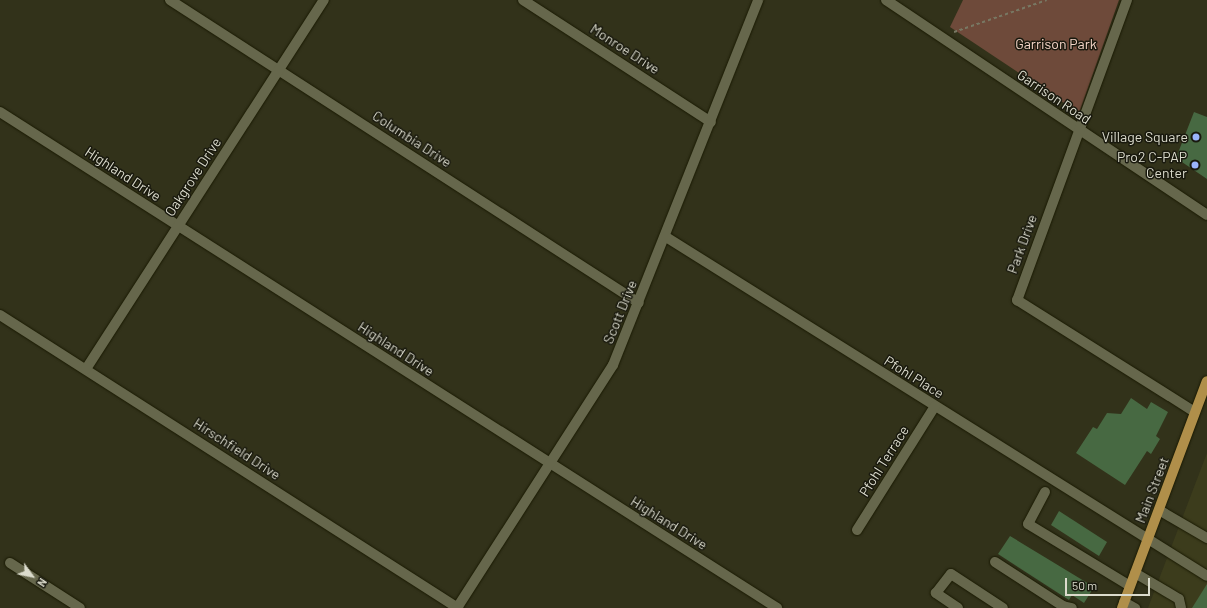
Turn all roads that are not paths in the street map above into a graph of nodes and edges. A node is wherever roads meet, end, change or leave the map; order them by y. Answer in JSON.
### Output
{"nodes":[{"id":1,"x":170,"y":0,"type":"edge"},
{"id":2,"x":324,"y":0,"type":"edge"},
{"id":3,"x":523,"y":0,"type":"edge"},
{"id":4,"x":758,"y":0,"type":"edge"},
{"id":5,"x":886,"y":0,"type":"edge"},
{"id":6,"x":1127,"y":0,"type":"edge"},
{"id":7,"x":279,"y":70,"type":"junction"},
{"id":8,"x":0,"y":112,"type":"edge"},
{"id":9,"x":710,"y":122,"type":"junction"},
{"id":10,"x":1080,"y":131,"type":"junction"},
{"id":11,"x":1207,"y":215,"type":"edge"},
{"id":12,"x":177,"y":226,"type":"junction"},
{"id":13,"x":666,"y":237,"type":"junction"},
{"id":14,"x":639,"y":303,"type":"junction"},
{"id":15,"x":0,"y":315,"type":"edge"},
{"id":16,"x":86,"y":369,"type":"junction"},
{"id":17,"x":1207,"y":384,"type":"edge"},
{"id":18,"x":935,"y":406,"type":"junction"},
{"id":19,"x":1195,"y":412,"type":"junction"},
{"id":20,"x":550,"y":464,"type":"junction"},
{"id":21,"x":1045,"y":492,"type":"dead end"},
{"id":22,"x":1159,"y":510,"type":"junction"},
{"id":23,"x":857,"y":530,"type":"dead end"},
{"id":24,"x":1207,"y":538,"type":"edge"},
{"id":25,"x":1148,"y":540,"type":"junction"},
{"id":26,"x":995,"y":562,"type":"dead end"},
{"id":27,"x":10,"y":563,"type":"dead end"},
{"id":28,"x":1135,"y":573,"type":"junction"},
{"id":29,"x":1207,"y":576,"type":"edge"},
{"id":30,"x":1130,"y":586,"type":"junction"},
{"id":31,"x":1123,"y":605,"type":"edge"},
{"id":32,"x":80,"y":608,"type":"edge"},
{"id":33,"x":458,"y":608,"type":"edge"},
{"id":34,"x":777,"y":608,"type":"edge"},
{"id":35,"x":958,"y":608,"type":"edge"},
{"id":36,"x":1004,"y":608,"type":"edge"},
{"id":37,"x":1072,"y":608,"type":"edge"},
{"id":38,"x":1135,"y":608,"type":"edge"},
{"id":39,"x":1181,"y":608,"type":"edge"}],
"edges":[{"from":1,"to":7,"type":"street","name":"Columbia Drive"},
{"from":2,"to":7,"type":"street","name":"Oakgrove Drive"},
{"from":3,"to":9,"type":"street","name":"Monroe Drive"},
{"from":4,"to":9,"type":"street","name":"Scott Drive"},
{"from":5,"to":10,"type":"street","name":"Garrison Road"},
{"from":6,"to":10,"type":"street","name":"Park Drive"},
{"from":7,"to":12,"type":"street","name":"Oakgrove Drive"},
{"from":7,"to":14,"type":"street","name":"Columbia Drive"},
{"from":8,"to":12,"type":"street","name":"Highland Drive"},
{"from":9,"to":13,"type":"street","name":"Scott Drive"},
{"from":10,"to":11,"type":"street","name":"Garrison Road"},
{"from":10,"to":19,"type":"street","name":"Park Drive"},
{"from":12,"to":16,"type":"street","name":"Oakgrove Drive"},
{"from":12,"to":20,"type":"street","name":"Highland Drive"},
{"from":13,"to":14,"type":"street","name":"Scott Drive"},
{"from":13,"to":18,"type":"street","name":"Pfohl Place"},
{"from":14,"to":20,"type":"street","name":"Scott Drive"},
{"from":15,"to":16,"type":"street","name":"Hirschfield Drive"},
{"from":16,"to":33,"type":"street","name":"Hirschfield Drive"},
{"from":17,"to":19,"type":"main road","name":"Main Street"},
{"from":18,"to":23,"type":"street","name":"Pfohl Terrace"},
{"from":18,"to":25,"type":"street","name":"Pfohl Place"},
{"from":19,"to":22,"type":"main road","name":"Main Street"},
{"from":20,"to":33,"type":"street","name":"Scott Drive"},
{"from":20,"to":34,"type":"street","name":"Highland Drive"},
{"from":21,"to":30,"type":"street"},
{"from":22,"to":24,"type":"street"},
{"from":22,"to":25,"type":"main road","name":"Main Street"},
{"from":25,"to":28,"type":"main road","name":"Main Street"},
{"from":25,"to":29,"type":"street","name":"Pfohl Place"},
{"from":26,"to":37,"type":"street"},
{"from":27,"to":32,"type":"street"},
{"from":28,"to":30,"type":"main road","name":"Main Street"},
{"from":28,"to":39,"type":"street"},
{"from":30,"to":31,"type":"main road","name":"Main Street"},
{"from":31,"to":38,"type":"street"},
{"from":35,"to":36,"type":"street"}]}
